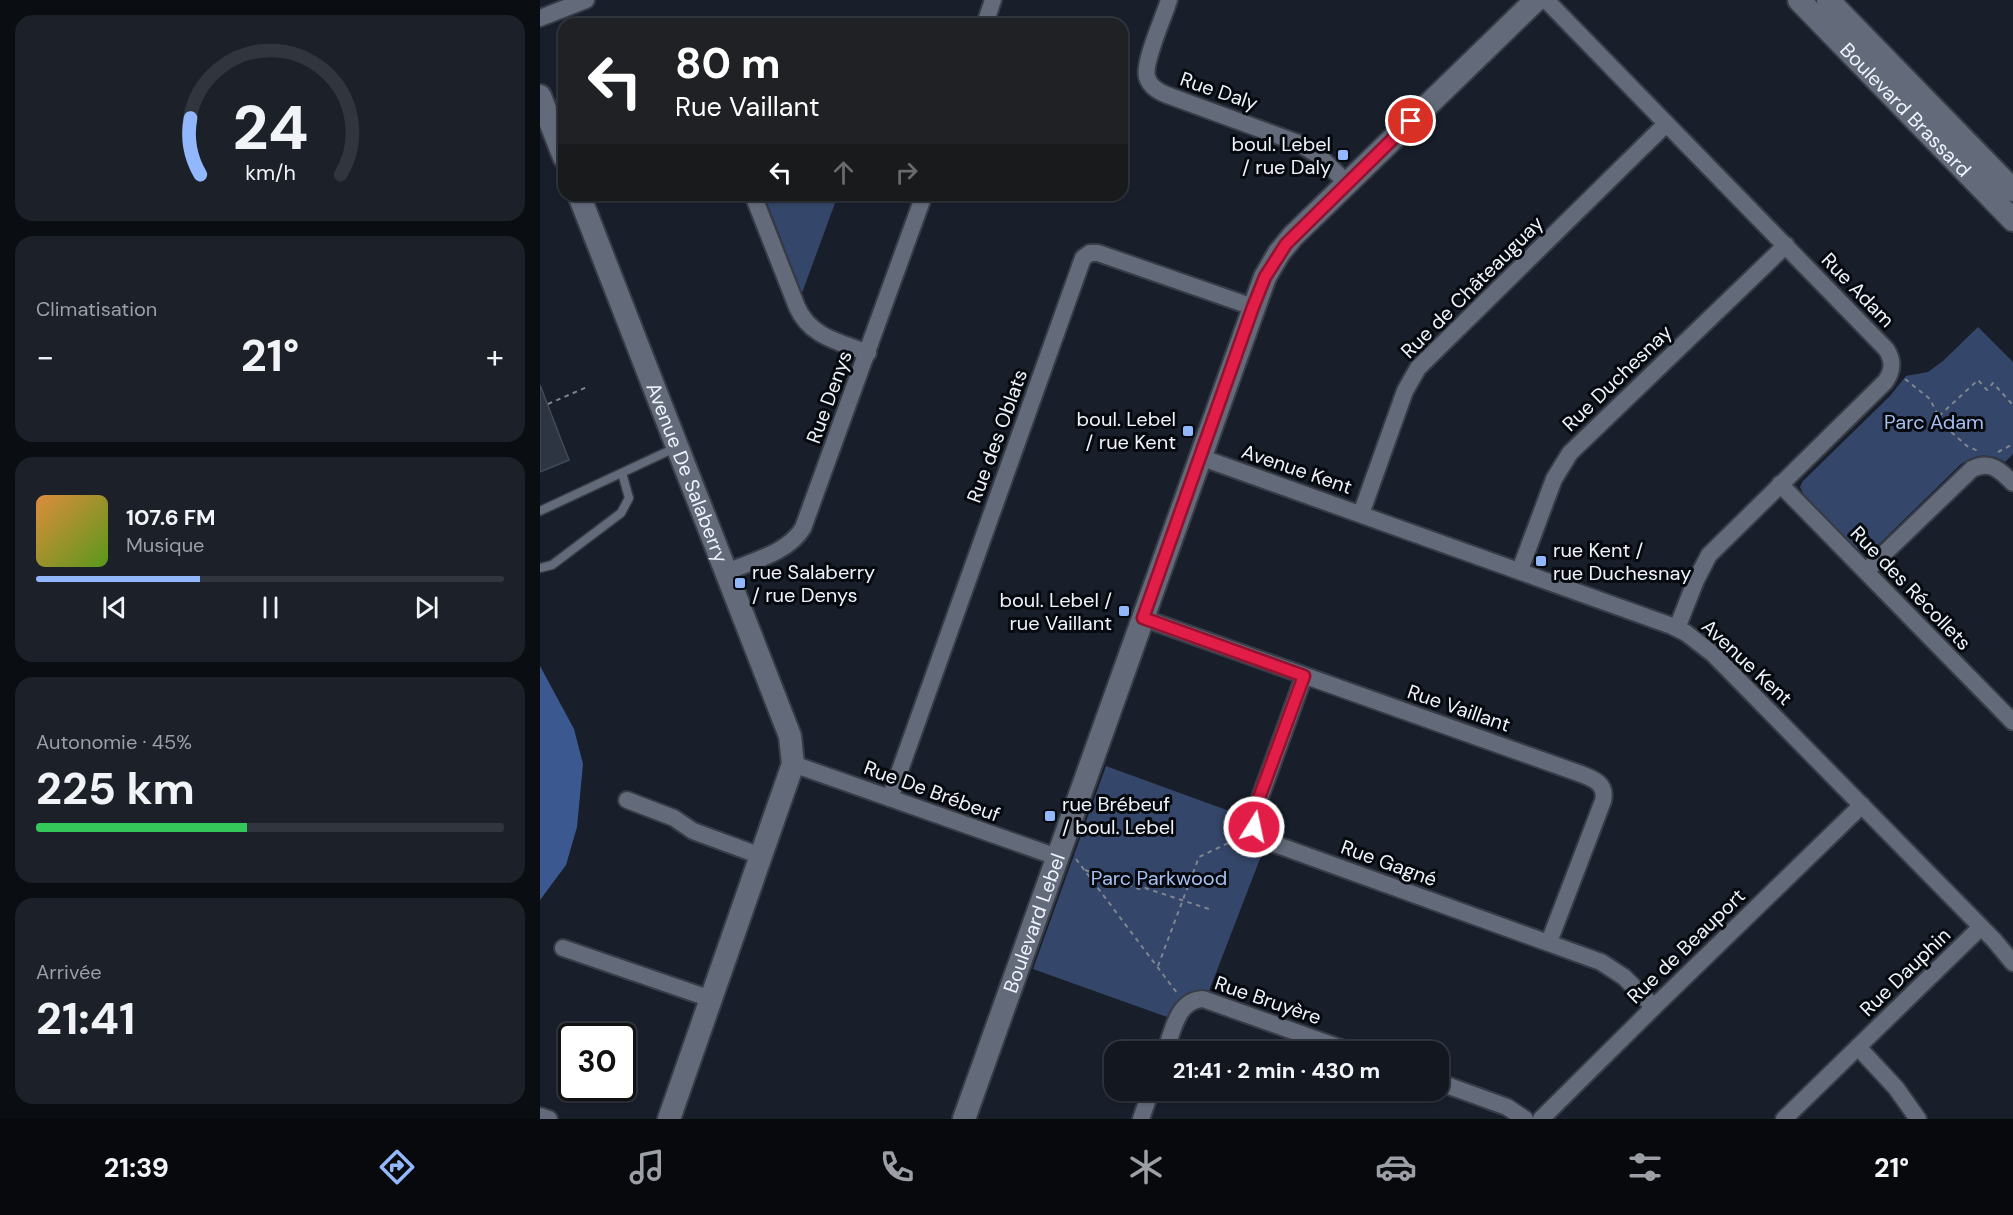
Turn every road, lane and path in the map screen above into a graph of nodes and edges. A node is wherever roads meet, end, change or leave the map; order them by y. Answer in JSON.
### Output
{"nodes":[{"id":1,"x":586,"y":0,"type":"edge"},
{"id":2,"x":993,"y":0,"type":"edge"},
{"id":3,"x":1169,"y":0,"type":"edge"},
{"id":4,"x":1536,"y":0,"type":"edge"},
{"id":5,"x":1546,"y":0,"type":"edge"},
{"id":6,"x":1799,"y":0,"type":"edge"},
{"id":7,"x":1828,"y":0,"type":"edge"},
{"id":8,"x":540,"y":18,"type":"edge"},
{"id":9,"x":987,"y":18,"type":"edge"},
{"id":10,"x":543,"y":111,"type":"edge"},
{"id":11,"x":1666,"y":124,"type":"junction"},
{"id":12,"x":558,"y":144,"type":"edge"},
{"id":13,"x":1347,"y":183,"type":"junction"},
{"id":14,"x":2013,"y":190,"type":"edge"},
{"id":15,"x":581,"y":201,"type":"edge"},
{"id":16,"x":755,"y":201,"type":"edge"},
{"id":17,"x":922,"y":201,"type":"edge"},
{"id":18,"x":2013,"y":220,"type":"edge"},
{"id":19,"x":1786,"y":245,"type":"junction"},
{"id":20,"x":1253,"y":307,"type":"junction"},
{"id":21,"x":868,"y":353,"type":"junction"},
{"id":22,"x":1903,"y":377,"type":"dead end"},
{"id":23,"x":587,"y":387,"type":"dead end"},
{"id":24,"x":548,"y":404,"type":"dead end"},
{"id":25,"x":2013,"y":405,"type":"edge"},
{"id":26,"x":1938,"y":416,"type":"junction"},
{"id":27,"x":2013,"y":444,"type":"edge"},
{"id":28,"x":678,"y":447,"type":"junction"},
{"id":29,"x":1980,"y":452,"type":"dead end"},
{"id":30,"x":1991,"y":454,"type":"dead end"},
{"id":31,"x":1200,"y":457,"type":"junction"},
{"id":32,"x":622,"y":473,"type":"junction"},
{"id":33,"x":2013,"y":483,"type":"edge"},
{"id":34,"x":1780,"y":484,"type":"junction"},
{"id":35,"x":540,"y":511,"type":"edge"},
{"id":36,"x":1361,"y":514,"type":"junction"},
{"id":37,"x":540,"y":568,"type":"edge"},
{"id":38,"x":1520,"y":570,"type":"junction"},
{"id":39,"x":1866,"y":571,"type":"junction"},
{"id":40,"x":727,"y":572,"type":"junction"},
{"id":41,"x":1143,"y":618,"type":"junction"},
{"id":42,"x":1677,"y":628,"type":"junction"},
{"id":43,"x":1304,"y":676,"type":"junction"},
{"id":44,"x":2013,"y":722,"type":"edge"},
{"id":45,"x":793,"y":764,"type":"junction"},
{"id":46,"x":890,"y":798,"type":"junction"},
{"id":47,"x":627,"y":800,"type":"dead end"},
{"id":48,"x":1862,"y":805,"type":"junction"},
{"id":49,"x":1246,"y":835,"type":"dead end"},
{"id":50,"x":761,"y":856,"type":"junction"},
{"id":51,"x":1064,"y":857,"type":"junction"},
{"id":52,"x":1085,"y":870,"type":"junction"},
{"id":53,"x":1183,"y":901,"type":"junction"},
{"id":54,"x":1212,"y":909,"type":"dead end"},
{"id":55,"x":1982,"y":927,"type":"junction"},
{"id":56,"x":1549,"y":942,"type":"junction"},
{"id":57,"x":563,"y":948,"type":"dead end"},
{"id":58,"x":2013,"y":963,"type":"edge"},
{"id":59,"x":1158,"y":967,"type":"junction"},
{"id":60,"x":1174,"y":989,"type":"dead end"},
{"id":61,"x":711,"y":999,"type":"junction"},
{"id":62,"x":1654,"y":1006,"type":"junction"},
{"id":63,"x":1170,"y":1041,"type":"edge"},
{"id":64,"x":1321,"y":1041,"type":"edge"},
{"id":65,"x":1858,"y":1047,"type":"junction"},
{"id":66,"x":1449,"y":1087,"type":"edge"},
{"id":67,"x":1147,"y":1101,"type":"edge"},
{"id":68,"x":540,"y":1116,"type":"edge"},
{"id":69,"x":549,"y":1119,"type":"edge"},
{"id":70,"x":669,"y":1119,"type":"edge"},
{"id":71,"x":964,"y":1119,"type":"edge"},
{"id":72,"x":1141,"y":1119,"type":"edge"},
{"id":73,"x":1525,"y":1119,"type":"edge"},
{"id":74,"x":1541,"y":1119,"type":"edge"},
{"id":75,"x":1784,"y":1119,"type":"edge"},
{"id":76,"x":1918,"y":1119,"type":"edge"}],
"edges":[{"from":1,"to":8,"type":"street"},
{"from":2,"to":9,"type":"street"},
{"from":3,"to":13,"type":"street","name":"Rue Daly"},
{"from":4,"to":13,"type":"street","name":"Boulevard Lebel"},
{"from":5,"to":11,"type":"street","name":"Rue Adam"},
{"from":6,"to":18,"type":"street","name":"Boulevard Brassard"},
{"from":7,"to":14,"type":"street","name":"Boulevard Brassard"},
{"from":10,"to":12,"type":"street"},
{"from":11,"to":19,"type":"street","name":"Rue Adam"},
{"from":11,"to":36,"type":"street","name":"Rue de Châteauguay"},
{"from":13,"to":20,"type":"street","name":"Boulevard Lebel"},
{"from":15,"to":28,"type":"street","name":"Avenue De Salaberry"},
{"from":16,"to":21,"type":"street"},
{"from":17,"to":21,"type":"street","name":"Rue Denys"},
{"from":19,"to":34,"type":"street","name":"Rue Adam"},
{"from":19,"to":38,"type":"street","name":"Rue Duchesnay"},
{"from":20,"to":31,"type":"street","name":"Boulevard Lebel"},
{"from":20,"to":46,"type":"street","name":"Rue des Oblats"},
{"from":21,"to":40,"type":"street","name":"Rue Denys"},
{"from":22,"to":26,"type":"path"},
{"from":23,"to":24,"type":"path"},
{"from":25,"to":26,"type":"path"},
{"from":26,"to":29,"type":"path"},
{"from":27,"to":30,"type":"path"},
{"from":28,"to":32,"type":"lane"},
{"from":28,"to":40,"type":"street","name":"Avenue De Salaberry"},
{"from":31,"to":36,"type":"street","name":"Avenue Kent"},
{"from":31,"to":41,"type":"street","name":"Boulevard Lebel"},
{"from":32,"to":35,"type":"lane"},
{"from":32,"to":37,"type":"lane"},
{"from":33,"to":39,"type":"street"},
{"from":34,"to":39,"type":"street","name":"Rue des Récollets"},
{"from":34,"to":42,"type":"street","name":"Rue Adam"},
{"from":36,"to":38,"type":"street","name":"Avenue Kent"},
{"from":38,"to":42,"type":"street","name":"Avenue Kent"},
{"from":39,"to":44,"type":"street","name":"Rue des Récollets"},
{"from":40,"to":45,"type":"street","name":"Avenue De Salaberry"},
{"from":41,"to":43,"type":"street","name":"Rue Vaillant"},
{"from":41,"to":51,"type":"street","name":"Boulevard Lebel"},
{"from":42,"to":48,"type":"street","name":"Avenue Kent"},
{"from":43,"to":56,"type":"street","name":"Rue Gagné"},
{"from":43,"to":56,"type":"street","name":"Rue Vaillant"},
{"from":45,"to":46,"type":"street","name":"Rue De Brébeuf"},
{"from":45,"to":50,"type":"street","name":"Avenue De Salaberry"},
{"from":46,"to":51,"type":"street","name":"Rue De Brébeuf"},
{"from":47,"to":50,"type":"street"},
{"from":48,"to":55,"type":"street","name":"Avenue Kent"},
{"from":48,"to":62,"type":"street","name":"Rue de Beauport"},
{"from":49,"to":53,"type":"path"},
{"from":50,"to":61,"type":"street","name":"Avenue De Salaberry"},
{"from":51,"to":52,"type":"path"},
{"from":51,"to":71,"type":"street","name":"Boulevard Lebel"},
{"from":52,"to":53,"type":"path"},
{"from":52,"to":59,"type":"path"},
{"from":53,"to":54,"type":"path"},
{"from":53,"to":59,"type":"path"},
{"from":55,"to":58,"type":"street","name":"Avenue Kent"},
{"from":55,"to":65,"type":"street","name":"Rue Dauphin"},
{"from":56,"to":62,"type":"street","name":"Rue Gagné"},
{"from":57,"to":61,"type":"street"},
{"from":59,"to":60,"type":"path"},
{"from":61,"to":70,"type":"street","name":"Avenue De Salaberry"},
{"from":62,"to":74,"type":"street","name":"Rue de Beauport"},
{"from":63,"to":64,"type":"street","name":"Rue Bruyère"},
{"from":65,"to":75,"type":"street","name":"Rue Dauphin"},
{"from":65,"to":76,"type":"street","name":"Rue Dauphin"},
{"from":66,"to":73,"type":"street"},
{"from":67,"to":72,"type":"street"},
{"from":68,"to":69,"type":"street"}]}
